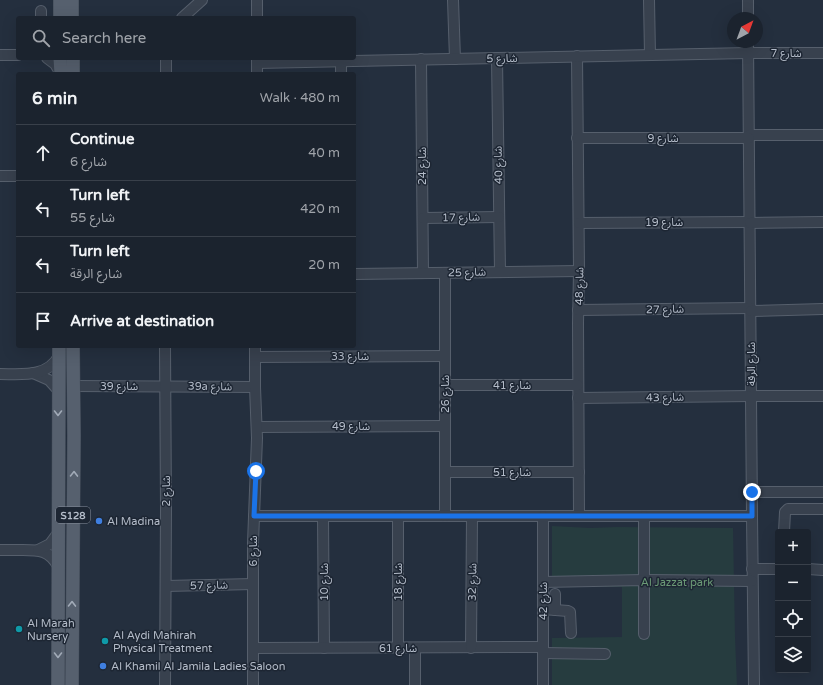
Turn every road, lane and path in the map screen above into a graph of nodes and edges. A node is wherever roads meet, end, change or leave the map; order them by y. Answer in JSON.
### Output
{"nodes":[{"id":1,"x":202,"y":0,"type":"edge"},
{"id":2,"x":257,"y":0,"type":"edge"},
{"id":3,"x":454,"y":0,"type":"edge"},
{"id":4,"x":649,"y":0,"type":"edge"},
{"id":5,"x":748,"y":0,"type":"edge"},
{"id":6,"x":748,"y":12,"type":"edge"},
{"id":7,"x":184,"y":16,"type":"edge"},
{"id":8,"x":257,"y":16,"type":"edge"},
{"id":9,"x":748,"y":48,"type":"edge"},
{"id":10,"x":748,"y":53,"type":"junction"},
{"id":11,"x":823,"y":53,"type":"edge"},
{"id":12,"x":0,"y":55,"type":"edge"},
{"id":13,"x":16,"y":55,"type":"edge"},
{"id":14,"x":650,"y":55,"type":"junction"},
{"id":15,"x":577,"y":56,"type":"junction"},
{"id":16,"x":497,"y":58,"type":"junction"},
{"id":17,"x":421,"y":59,"type":"junction"},
{"id":18,"x":455,"y":59,"type":"junction"},
{"id":19,"x":50,"y":60,"type":"edge"},
{"id":20,"x":60,"y":60,"type":"edge"},
{"id":21,"x":73,"y":60,"type":"edge"},
{"id":22,"x":166,"y":60,"type":"edge"},
{"id":23,"x":257,"y":60,"type":"edge"},
{"id":24,"x":341,"y":61,"type":"junction"},
{"id":25,"x":60,"y":72,"type":"edge"},
{"id":26,"x":61,"y":72,"type":"edge"},
{"id":27,"x":73,"y":72,"type":"edge"},
{"id":28,"x":166,"y":72,"type":"edge"},
{"id":29,"x":257,"y":72,"type":"edge"},
{"id":30,"x":341,"y":72,"type":"edge"},
{"id":31,"x":823,"y":135,"type":"edge"},
{"id":32,"x":749,"y":137,"type":"junction"},
{"id":33,"x":577,"y":138,"type":"junction"},
{"id":34,"x":0,"y":176,"type":"edge"},
{"id":35,"x":16,"y":176,"type":"edge"},
{"id":36,"x":499,"y":216,"type":"junction"},
{"id":37,"x":423,"y":218,"type":"junction"},
{"id":38,"x":750,"y":222,"type":"junction"},
{"id":39,"x":823,"y":222,"type":"edge"},
{"id":40,"x":579,"y":223,"type":"junction"},
{"id":41,"x":579,"y":271,"type":"junction"},
{"id":42,"x":500,"y":272,"type":"junction"},
{"id":43,"x":423,"y":273,"type":"junction"},
{"id":44,"x":445,"y":273,"type":"junction"},
{"id":45,"x":356,"y":274,"type":"edge"},
{"id":46,"x":823,"y":309,"type":"edge"},
{"id":47,"x":578,"y":310,"type":"junction"},
{"id":48,"x":751,"y":310,"type":"junction"},
{"id":49,"x":73,"y":348,"type":"edge"},
{"id":50,"x":165,"y":348,"type":"edge"},
{"id":51,"x":256,"y":348,"type":"edge"},
{"id":52,"x":59,"y":351,"type":"edge"},
{"id":53,"x":445,"y":356,"type":"junction"},
{"id":54,"x":256,"y":357,"type":"junction"},
{"id":55,"x":33,"y":373,"type":"junction"},
{"id":56,"x":0,"y":374,"type":"edge"},
{"id":57,"x":446,"y":385,"type":"junction"},
{"id":58,"x":578,"y":385,"type":"junction"},
{"id":59,"x":73,"y":386,"type":"junction"},
{"id":60,"x":165,"y":386,"type":"junction"},
{"id":61,"x":255,"y":387,"type":"junction"},
{"id":62,"x":58,"y":390,"type":"junction"},
{"id":63,"x":751,"y":396,"type":"junction"},
{"id":64,"x":823,"y":396,"type":"edge"},
{"id":65,"x":578,"y":398,"type":"junction"},
{"id":66,"x":445,"y":426,"type":"junction"},
{"id":67,"x":257,"y":427,"type":"junction"},
{"id":68,"x":445,"y":472,"type":"junction"},
{"id":69,"x":579,"y":472,"type":"junction"},
{"id":70,"x":752,"y":492,"type":"junction"},
{"id":71,"x":823,"y":492,"type":"edge"},
{"id":72,"x":823,"y":509,"type":"edge"},
{"id":73,"x":254,"y":516,"type":"junction"},
{"id":74,"x":323,"y":516,"type":"junction"},
{"id":75,"x":398,"y":516,"type":"junction"},
{"id":76,"x":445,"y":516,"type":"junction"},
{"id":77,"x":472,"y":516,"type":"junction"},
{"id":78,"x":543,"y":516,"type":"junction"},
{"id":79,"x":579,"y":516,"type":"junction"},
{"id":80,"x":644,"y":516,"type":"junction"},
{"id":81,"x":752,"y":516,"type":"junction"},
{"id":82,"x":784,"y":529,"type":"edge"},
{"id":83,"x":58,"y":533,"type":"junction"},
{"id":84,"x":0,"y":550,"type":"edge"},
{"id":85,"x":38,"y":550,"type":"junction"},
{"id":86,"x":58,"y":566,"type":"junction"},
{"id":87,"x":752,"y":569,"type":"junction"},
{"id":88,"x":775,"y":569,"type":"edge"},
{"id":89,"x":811,"y":570,"type":"edge"},
{"id":90,"x":823,"y":570,"type":"edge"},
{"id":91,"x":644,"y":580,"type":"junction"},
{"id":92,"x":752,"y":581,"type":"junction"},
{"id":93,"x":543,"y":582,"type":"junction"},
{"id":94,"x":253,"y":584,"type":"junction"},
{"id":95,"x":166,"y":586,"type":"junction"},
{"id":96,"x":555,"y":594,"type":"dead end"},
{"id":97,"x":543,"y":609,"type":"junction"},
{"id":98,"x":555,"y":610,"type":"junction"},
{"id":99,"x":571,"y":633,"type":"dead end"},
{"id":100,"x":644,"y":634,"type":"dead end"},
{"id":101,"x":253,"y":648,"type":"junction"},
{"id":102,"x":324,"y":648,"type":"junction"},
{"id":103,"x":398,"y":648,"type":"junction"},
{"id":104,"x":415,"y":648,"type":"junction"},
{"id":105,"x":471,"y":648,"type":"junction"},
{"id":106,"x":543,"y":650,"type":"junction"},
{"id":107,"x":606,"y":654,"type":"dead end"},
{"id":108,"x":58,"y":685,"type":"edge"},
{"id":109,"x":72,"y":685,"type":"edge"},
{"id":110,"x":165,"y":685,"type":"edge"},
{"id":111,"x":253,"y":685,"type":"edge"},
{"id":112,"x":415,"y":685,"type":"edge"},
{"id":113,"x":543,"y":685,"type":"edge"},
{"id":114,"x":754,"y":685,"type":"edge"}],
"edges":[{"from":1,"to":7,"type":"street"},
{"from":2,"to":8,"type":"street"},
{"from":3,"to":18,"type":"street"},
{"from":4,"to":14,"type":"street"},
{"from":5,"to":6,"type":"street"},
{"from":9,"to":10,"type":"street","name":"شارع الرقة"},
{"from":10,"to":11,"type":"street","name":"شارع 7"},
{"from":10,"to":14,"type":"street","name":"شارع 5"},
{"from":10,"to":32,"type":"street","name":"شارع الرقة"},
{"from":12,"to":13,"type":"street"},
{"from":14,"to":15,"type":"street","name":"شارع 5"},
{"from":15,"to":16,"type":"street","name":"شارع 5"},
{"from":15,"to":33,"type":"street","name":"شارع 48"},
{"from":16,"to":18,"type":"street","name":"شارع 5"},
{"from":16,"to":36,"type":"street","name":"شارع 40"},
{"from":17,"to":18,"type":"street","name":"شارع 5"},
{"from":17,"to":24,"type":"street","name":"شارع 5"},
{"from":17,"to":37,"type":"street","name":"شارع 24"},
{"from":19,"to":25,"type":"street"},
{"from":20,"to":26,"type":"main road"},
{"from":21,"to":27,"type":"main road"},
{"from":22,"to":28,"type":"street"},
{"from":23,"to":24,"type":"street","name":"شارع 5"},
{"from":23,"to":29,"type":"street"},
{"from":24,"to":30,"type":"street"},
{"from":31,"to":32,"type":"street","name":"شارع 9"},
{"from":32,"to":33,"type":"street","name":"شارع 9"},
{"from":32,"to":38,"type":"street","name":"شارع الرقة"},
{"from":33,"to":40,"type":"street","name":"شارع 48"},
{"from":34,"to":35,"type":"street"},
{"from":36,"to":37,"type":"street","name":"شارع 17"},
{"from":36,"to":42,"type":"street","name":"شارع 40"},
{"from":37,"to":43,"type":"street","name":"شارع 24"},
{"from":38,"to":39,"type":"street","name":"شارع 19"},
{"from":38,"to":40,"type":"street","name":"شارع 19"},
{"from":38,"to":48,"type":"street","name":"شارع الرقة"},
{"from":40,"to":41,"type":"street","name":"شارع 48"},
{"from":41,"to":42,"type":"street","name":"شارع 25"},
{"from":41,"to":47,"type":"street","name":"شارع 48"},
{"from":42,"to":44,"type":"street","name":"شارع 25"},
{"from":43,"to":44,"type":"street","name":"شارع 25"},
{"from":43,"to":45,"type":"street","name":"شارع 25"},
{"from":44,"to":53,"type":"street","name":"شارع 26"},
{"from":46,"to":48,"type":"street","name":"شارع 27"},
{"from":47,"to":48,"type":"street","name":"شارع 27"},
{"from":47,"to":58,"type":"street","name":"شارع 48"},
{"from":48,"to":63,"type":"street","name":"شارع الرقة"},
{"from":49,"to":59,"type":"main road","number":"S128"},
{"from":50,"to":60,"type":"street","name":"شارع 2"},
{"from":51,"to":54,"type":"street","name":"شارع 6"},
{"from":52,"to":55,"type":"street"},
{"from":52,"to":62,"type":"main road","number":"S128"},
{"from":53,"to":54,"type":"street","name":"شارع 33"},
{"from":53,"to":57,"type":"street","name":"شارع 26"},
{"from":54,"to":61,"type":"street","name":"شارع 6"},
{"from":55,"to":56,"type":"street"},
{"from":55,"to":62,"type":"street"},
{"from":57,"to":58,"type":"street","name":"شارع 41"},
{"from":57,"to":66,"type":"street","name":"شارع 26"},
{"from":58,"to":65,"type":"street","name":"شارع 48"},
{"from":59,"to":60,"type":"street","name":"شارع 39"},
{"from":109,"to":59,"type":"main road","number":"S128","one_way":true},
{"from":60,"to":61,"type":"street","name":"39a شارع"},
{"from":60,"to":95,"type":"street","name":"شارع 2"},
{"from":61,"to":67,"type":"street","name":"شارع 6"},
{"from":62,"to":83,"type":"main road","number":"S128","one_way":true},
{"from":63,"to":64,"type":"street","name":"شارع 43"},
{"from":63,"to":65,"type":"street","name":"شارع 43"},
{"from":63,"to":70,"type":"street","name":"شارع الرقة"},
{"from":65,"to":69,"type":"street","name":"شارع 48"},
{"from":66,"to":67,"type":"street","name":"شارع 49"},
{"from":66,"to":68,"type":"street","name":"شارع 26"},
{"from":67,"to":73,"type":"street","name":"شارع 6"},
{"from":68,"to":69,"type":"street","name":"شارع 51"},
{"from":68,"to":76,"type":"street","name":"شارع 26"},
{"from":69,"to":79,"type":"street","name":"شارع 48"},
{"from":70,"to":71,"type":"street"},
{"from":70,"to":81,"type":"street","name":"شارع الرقة"},
{"from":72,"to":82,"type":"street"},
{"from":73,"to":74,"type":"street"},
{"from":73,"to":94,"type":"street","name":"شارع 6"},
{"from":74,"to":75,"type":"street"},
{"from":74,"to":102,"type":"street","name":"شارع 10"},
{"from":75,"to":76,"type":"street"},
{"from":75,"to":103,"type":"street","name":"شارع 18"},
{"from":76,"to":77,"type":"street"},
{"from":77,"to":78,"type":"street"},
{"from":77,"to":105,"type":"street","name":"شارع 32"},
{"from":78,"to":79,"type":"street"},
{"from":78,"to":93,"type":"street","name":"شارع 42"},
{"from":79,"to":80,"type":"street"},
{"from":80,"to":81,"type":"street"},
{"from":80,"to":91,"type":"street"},
{"from":81,"to":87,"type":"street","name":"شارع الرقة"},
{"from":83,"to":85,"type":"street"},
{"from":83,"to":86,"type":"main road","number":"S128"},
{"from":84,"to":85,"type":"street"},
{"from":85,"to":86,"type":"street"},
{"from":86,"to":108,"type":"main road","number":"S128","one_way":true},
{"from":87,"to":88,"type":"street"},
{"from":87,"to":92,"type":"street","name":"شارع الرقة"},
{"from":89,"to":90,"type":"street"},
{"from":91,"to":92,"type":"street"},
{"from":91,"to":93,"type":"street"},
{"from":91,"to":100,"type":"street"},
{"from":92,"to":114,"type":"street","name":"شارع الرقة"},
{"from":93,"to":97,"type":"street","name":"شارع 42"},
{"from":94,"to":95,"type":"street","name":"شارع 57"},
{"from":94,"to":101,"type":"street","name":"شارع 6"},
{"from":95,"to":110,"type":"street","name":"شارع 2"},
{"from":96,"to":98,"type":"street"},
{"from":97,"to":98,"type":"street"},
{"from":97,"to":106,"type":"street","name":"شارع 42"},
{"from":98,"to":99,"type":"street"},
{"from":101,"to":102,"type":"street","name":"شارع 61"},
{"from":101,"to":111,"type":"street","name":"شارع 6"},
{"from":102,"to":103,"type":"street","name":"شارع 61"},
{"from":103,"to":104,"type":"street","name":"شارع 61"},
{"from":104,"to":105,"type":"street","name":"شارع 61"},
{"from":104,"to":112,"type":"street"},
{"from":105,"to":106,"type":"street","name":"شارع 61"},
{"from":106,"to":107,"type":"street","name":"شارع 61"},
{"from":106,"to":113,"type":"street","name":"شارع 42"}]}
